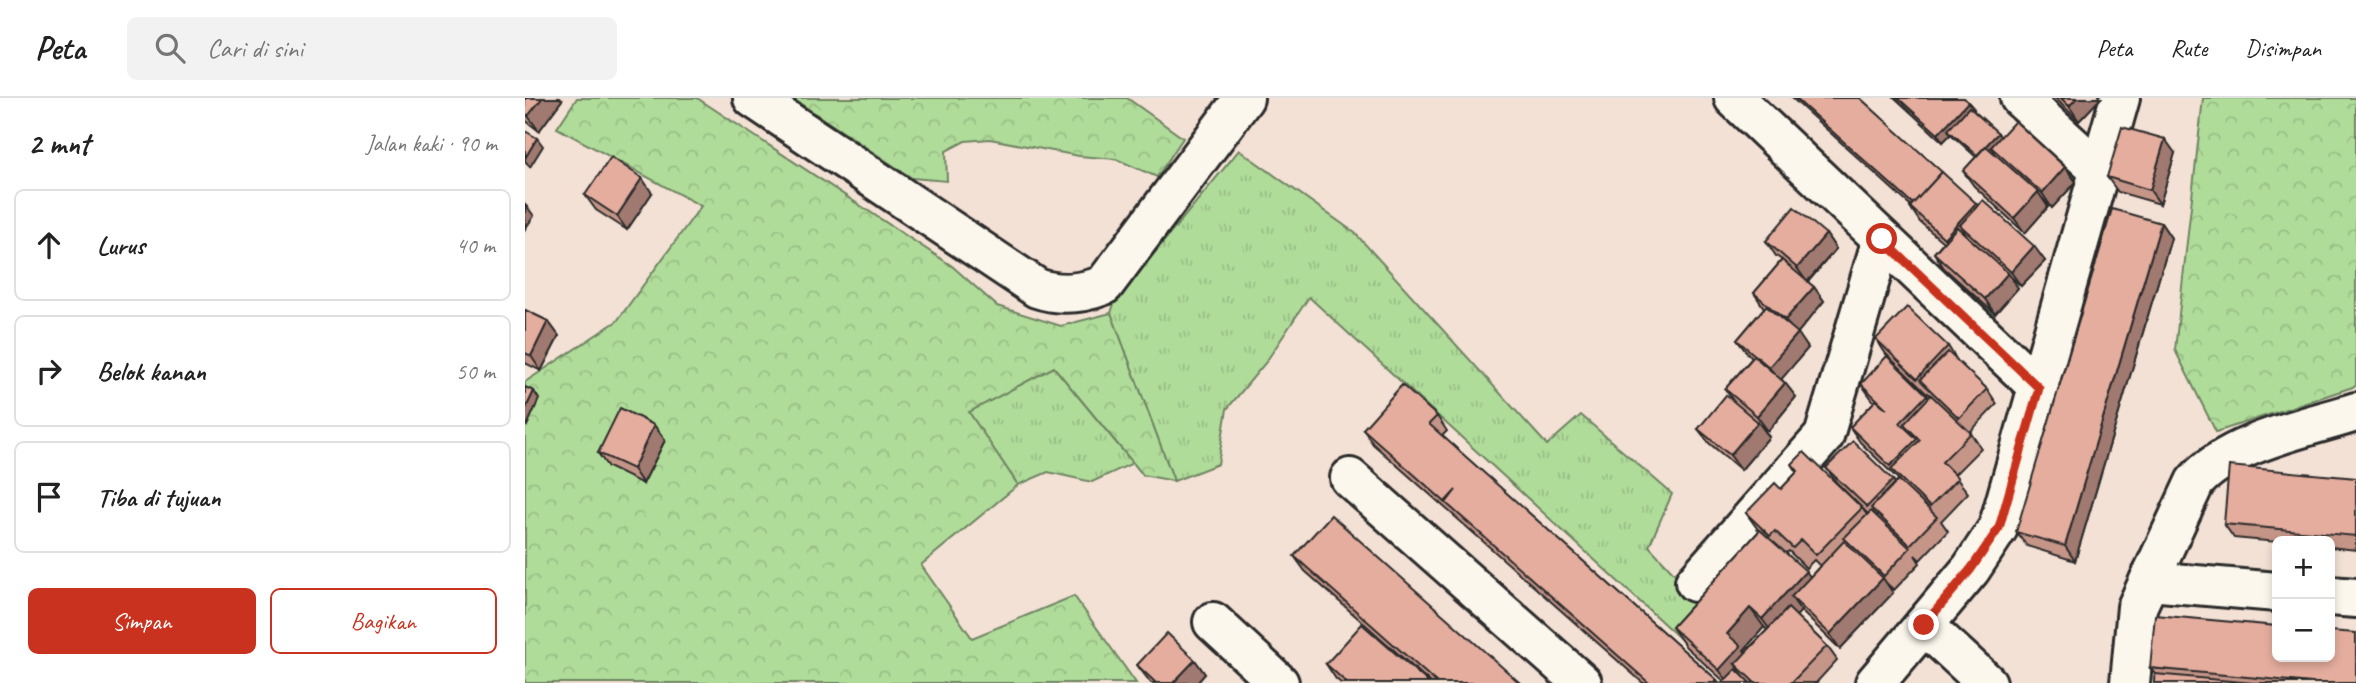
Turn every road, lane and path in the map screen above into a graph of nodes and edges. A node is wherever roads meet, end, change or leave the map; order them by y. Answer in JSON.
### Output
{"nodes":[{"id":1,"x":753,"y":98,"type":"edge"},
{"id":2,"x":1244,"y":98,"type":"edge"},
{"id":3,"x":1734,"y":98,"type":"edge"},
{"id":4,"x":2020,"y":98,"type":"edge"},
{"id":5,"x":2120,"y":98,"type":"edge"},
{"id":6,"x":2100,"y":171,"type":"junction"},
{"id":7,"x":1882,"y":239,"type":"junction"},
{"id":8,"x":2039,"y":388,"type":"junction"},
{"id":9,"x":2356,"y":412,"type":"edge"},
{"id":10,"x":1350,"y":478,"type":"dead end"},
{"id":11,"x":2149,"y":581,"type":"junction"},
{"id":12,"x":1695,"y":582,"type":"dead end"},
{"id":13,"x":2272,"y":592,"type":"edge"},
{"id":14,"x":2335,"y":596,"type":"edge"},
{"id":15,"x":2356,"y":598,"type":"edge"},
{"id":16,"x":1213,"y":622,"type":"dead end"},
{"id":17,"x":1924,"y":625,"type":"junction"},
{"id":18,"x":1279,"y":683,"type":"edge"},
{"id":19,"x":1582,"y":683,"type":"edge"},
{"id":20,"x":1875,"y":683,"type":"edge"},
{"id":21,"x":1987,"y":683,"type":"edge"},
{"id":22,"x":2130,"y":683,"type":"edge"}],
"edges":[{"from":1,"to":2,"type":"street"},
{"from":3,"to":7,"type":"street"},
{"from":4,"to":6,"type":"street"},
{"from":5,"to":6,"type":"street"},
{"from":6,"to":8,"type":"street"},
{"from":7,"to":8,"type":"street"},
{"from":7,"to":12,"type":"street"},
{"from":8,"to":17,"type":"street"},
{"from":9,"to":11,"type":"street"},
{"from":10,"to":19,"type":"street"},
{"from":11,"to":13,"type":"street"},
{"from":11,"to":22,"type":"street"},
{"from":14,"to":15,"type":"street"},
{"from":16,"to":18,"type":"street"},
{"from":17,"to":20,"type":"street"},
{"from":17,"to":21,"type":"street"}]}
